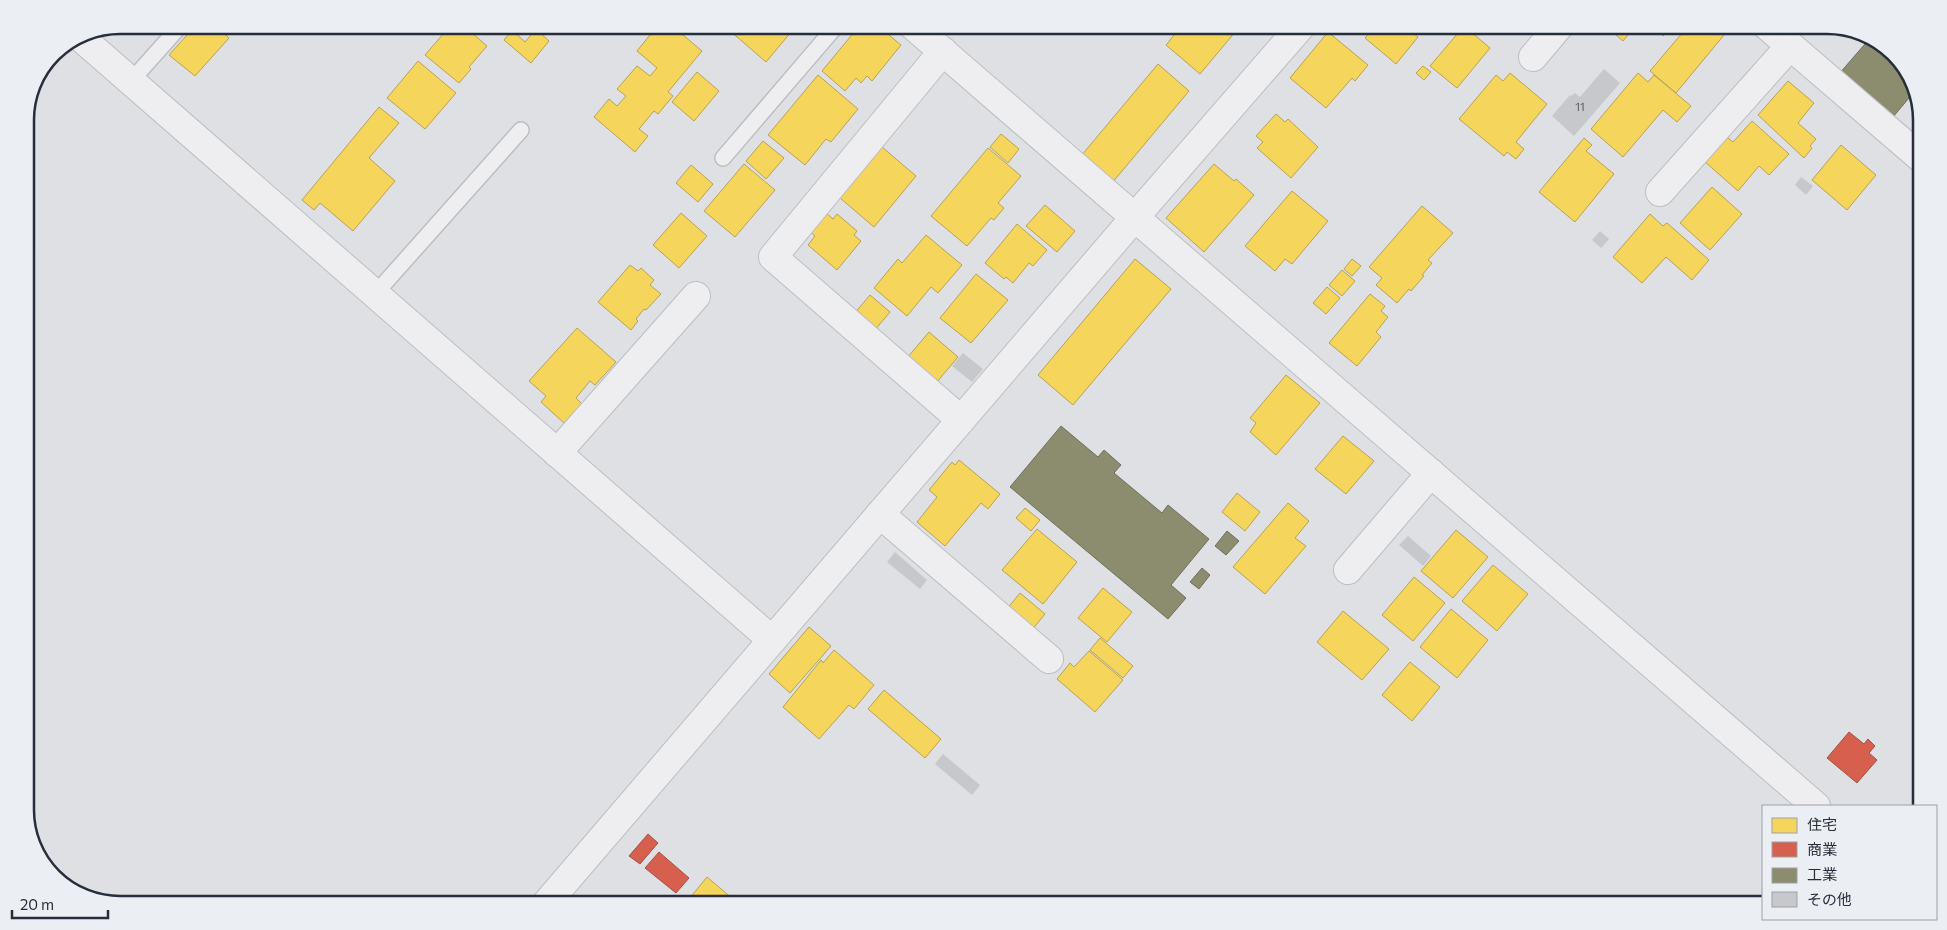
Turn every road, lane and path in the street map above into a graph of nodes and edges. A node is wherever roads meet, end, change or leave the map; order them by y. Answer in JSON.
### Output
{"nodes":[{"id":1,"x":173,"y":34,"type":"edge"},
{"id":2,"x":829,"y":34,"type":"edge"},
{"id":3,"x":923,"y":34,"type":"edge"},
{"id":4,"x":1294,"y":34,"type":"edge"},
{"id":5,"x":1552,"y":34,"type":"edge"},
{"id":6,"x":1776,"y":34,"type":"edge"},
{"id":7,"x":84,"y":42,"type":"edge"},
{"id":8,"x":1790,"y":46,"type":"junction"},
{"id":9,"x":943,"y":51,"type":"junction"},
{"id":10,"x":1533,"y":57,"type":"dead end"},
{"id":11,"x":131,"y":81,"type":"junction"},
{"id":12,"x":520,"y":130,"type":"dead end"},
{"id":13,"x":1913,"y":151,"type":"edge"},
{"id":14,"x":723,"y":158,"type":"dead end"},
{"id":15,"x":1660,"y":192,"type":"dead end"},
{"id":16,"x":1135,"y":217,"type":"junction"},
{"id":17,"x":375,"y":294,"type":"junction"},
{"id":18,"x":696,"y":296,"type":"dead end"},
{"id":19,"x":960,"y":420,"type":"junction"},
{"id":20,"x":558,"y":453,"type":"junction"},
{"id":21,"x":1431,"y":473,"type":"junction"},
{"id":22,"x":880,"y":514,"type":"junction"},
{"id":23,"x":1348,"y":570,"type":"dead end"},
{"id":24,"x":772,"y":640,"type":"junction"},
{"id":25,"x":1049,"y":659,"type":"dead end"},
{"id":26,"x":1815,"y":805,"type":"edge"},
{"id":27,"x":553,"y":896,"type":"edge"}],
"edges":[{"from":1,"to":11,"type":"lane"},
{"from":2,"to":14,"type":"lane"},
{"from":3,"to":9,"type":"street"},
{"from":4,"to":16,"type":"street"},
{"from":5,"to":10,"type":"street"},
{"from":6,"to":8,"type":"street"},
{"from":7,"to":11,"type":"street"},
{"from":8,"to":13,"type":"street"},
{"from":8,"to":15,"type":"street"},
{"from":9,"to":16,"type":"street"},
{"from":9,"to":19,"type":"street"},
{"from":11,"to":17,"type":"street"},
{"from":12,"to":17,"type":"lane"},
{"from":16,"to":19,"type":"street"},
{"from":16,"to":21,"type":"street"},
{"from":17,"to":20,"type":"street"},
{"from":18,"to":20,"type":"street"},
{"from":19,"to":22,"type":"street"},
{"from":20,"to":24,"type":"street"},
{"from":21,"to":23,"type":"street"},
{"from":21,"to":26,"type":"street"},
{"from":22,"to":24,"type":"street"},
{"from":22,"to":25,"type":"street"},
{"from":24,"to":27,"type":"street"}]}
